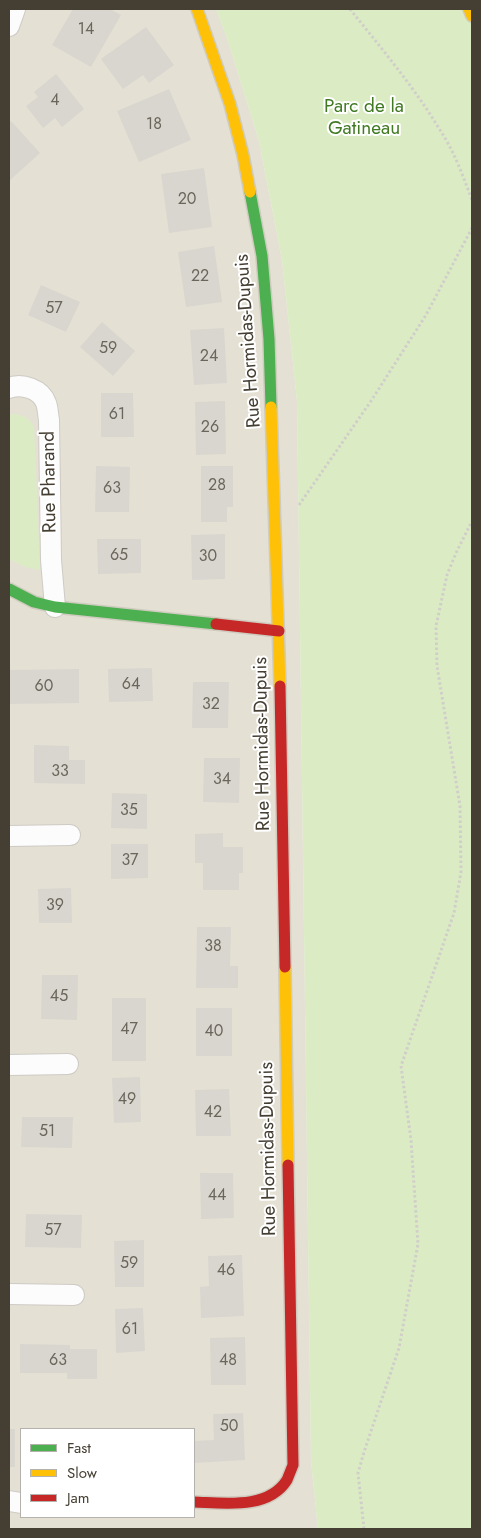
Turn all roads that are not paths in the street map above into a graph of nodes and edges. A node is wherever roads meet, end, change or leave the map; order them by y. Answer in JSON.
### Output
{"nodes":[{"id":1,"x":15,"y":9,"type":"edge"},
{"id":2,"x":197,"y":9,"type":"edge"},
{"id":3,"x":469,"y":9,"type":"edge"},
{"id":4,"x":472,"y":16,"type":"edge"},
{"id":5,"x":9,"y":26,"type":"edge"},
{"id":6,"x":9,"y":388,"type":"edge"},
{"id":7,"x":9,"y":589,"type":"edge"},
{"id":8,"x":55,"y":607,"type":"junction"},
{"id":9,"x":279,"y":631,"type":"junction"},
{"id":10,"x":70,"y":835,"type":"dead end"},
{"id":11,"x":9,"y":836,"type":"edge"},
{"id":12,"x":68,"y":1064,"type":"dead end"},
{"id":13,"x":9,"y":1065,"type":"edge"},
{"id":14,"x":9,"y":1294,"type":"edge"},
{"id":15,"x":74,"y":1294,"type":"dead end"},
{"id":16,"x":195,"y":1502,"type":"edge"}],
"edges":[{"from":1,"to":5,"type":"street"},
{"from":2,"to":9,"type":"street","name":"Rue Hormidas-Dupuis"},
{"from":3,"to":4,"type":"street"},
{"from":6,"to":8,"type":"street","name":"Rue Pharand"},
{"from":7,"to":8,"type":"street"},
{"from":8,"to":9,"type":"street"},
{"from":9,"to":16,"type":"street","name":"Rue Hormidas-Dupuis"},
{"from":10,"to":11,"type":"street"},
{"from":12,"to":13,"type":"street"},
{"from":14,"to":15,"type":"street"}]}
